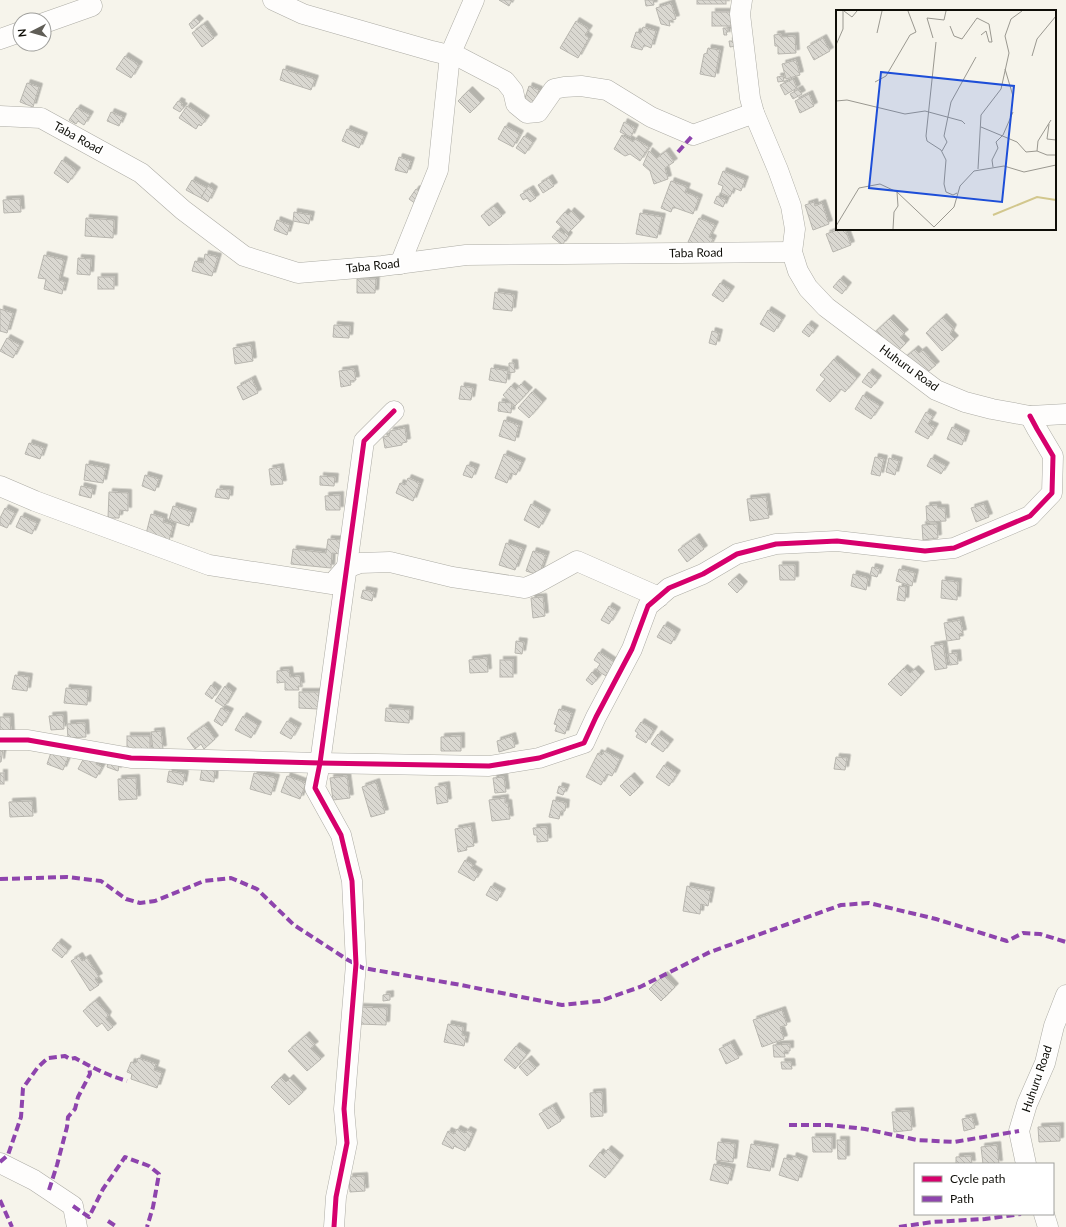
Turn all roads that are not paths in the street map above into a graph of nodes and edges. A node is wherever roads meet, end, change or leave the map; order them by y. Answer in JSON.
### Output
{"nodes":[{"id":1,"x":273,"y":0,"type":"edge"},
{"id":2,"x":474,"y":0,"type":"edge"},
{"id":3,"x":742,"y":0,"type":"edge"},
{"id":4,"x":92,"y":6,"type":"dead end"},
{"id":5,"x":52,"y":20,"type":"edge"},
{"id":6,"x":12,"y":35,"type":"edge"},
{"id":7,"x":0,"y":39,"type":"edge"},
{"id":8,"x":450,"y":55,"type":"junction"},
{"id":9,"x":754,"y":113,"type":"junction"},
{"id":10,"x":0,"y":116,"type":"edge"},
{"id":11,"x":792,"y":252,"type":"junction"},
{"id":12,"x":400,"y":264,"type":"junction"},
{"id":13,"x":394,"y":411,"type":"dead end"},
{"id":14,"x":1066,"y":414,"type":"edge"},
{"id":15,"x":1030,"y":416,"type":"junction"},
{"id":16,"x":0,"y":486,"type":"edge"},
{"id":17,"x":346,"y":568,"type":"junction"},
{"id":18,"x":659,"y":597,"type":"junction"},
{"id":19,"x":0,"y":740,"type":"edge"},
{"id":20,"x":320,"y":763,"type":"junction"},
{"id":21,"x":1066,"y":995,"type":"edge"},
{"id":22,"x":0,"y":1163,"type":"edge"},
{"id":23,"x":1026,"y":1163,"type":"edge"},
{"id":24,"x":1044,"y":1215,"type":"edge"},
{"id":25,"x":77,"y":1227,"type":"edge"},
{"id":26,"x":334,"y":1227,"type":"edge"},
{"id":27,"x":1048,"y":1227,"type":"edge"}],
"edges":[{"from":1,"to":8,"type":"street"},
{"from":2,"to":8,"type":"street"},
{"from":3,"to":9,"type":"street"},
{"from":4,"to":5,"type":"street"},
{"from":6,"to":7,"type":"street"},
{"from":8,"to":9,"type":"street"},
{"from":8,"to":12,"type":"street"},
{"from":9,"to":11,"type":"street"},
{"from":10,"to":12,"type":"street","name":"Taba Road"},
{"from":11,"to":12,"type":"street","name":"Taba Road"},
{"from":11,"to":15,"type":"street","name":"Huhuru Road"},
{"from":13,"to":17,"type":"street"},
{"from":14,"to":15,"type":"street","name":"Huhuru Road"},
{"from":15,"to":18,"type":"street"},
{"from":16,"to":17,"type":"street"},
{"from":17,"to":18,"type":"street"},
{"from":17,"to":20,"type":"street"},
{"from":18,"to":20,"type":"street"},
{"from":19,"to":20,"type":"street"},
{"from":20,"to":26,"type":"street"},
{"from":21,"to":23,"type":"street","name":"Huhuru Road"},
{"from":22,"to":25,"type":"street"},
{"from":24,"to":27,"type":"street"}]}
